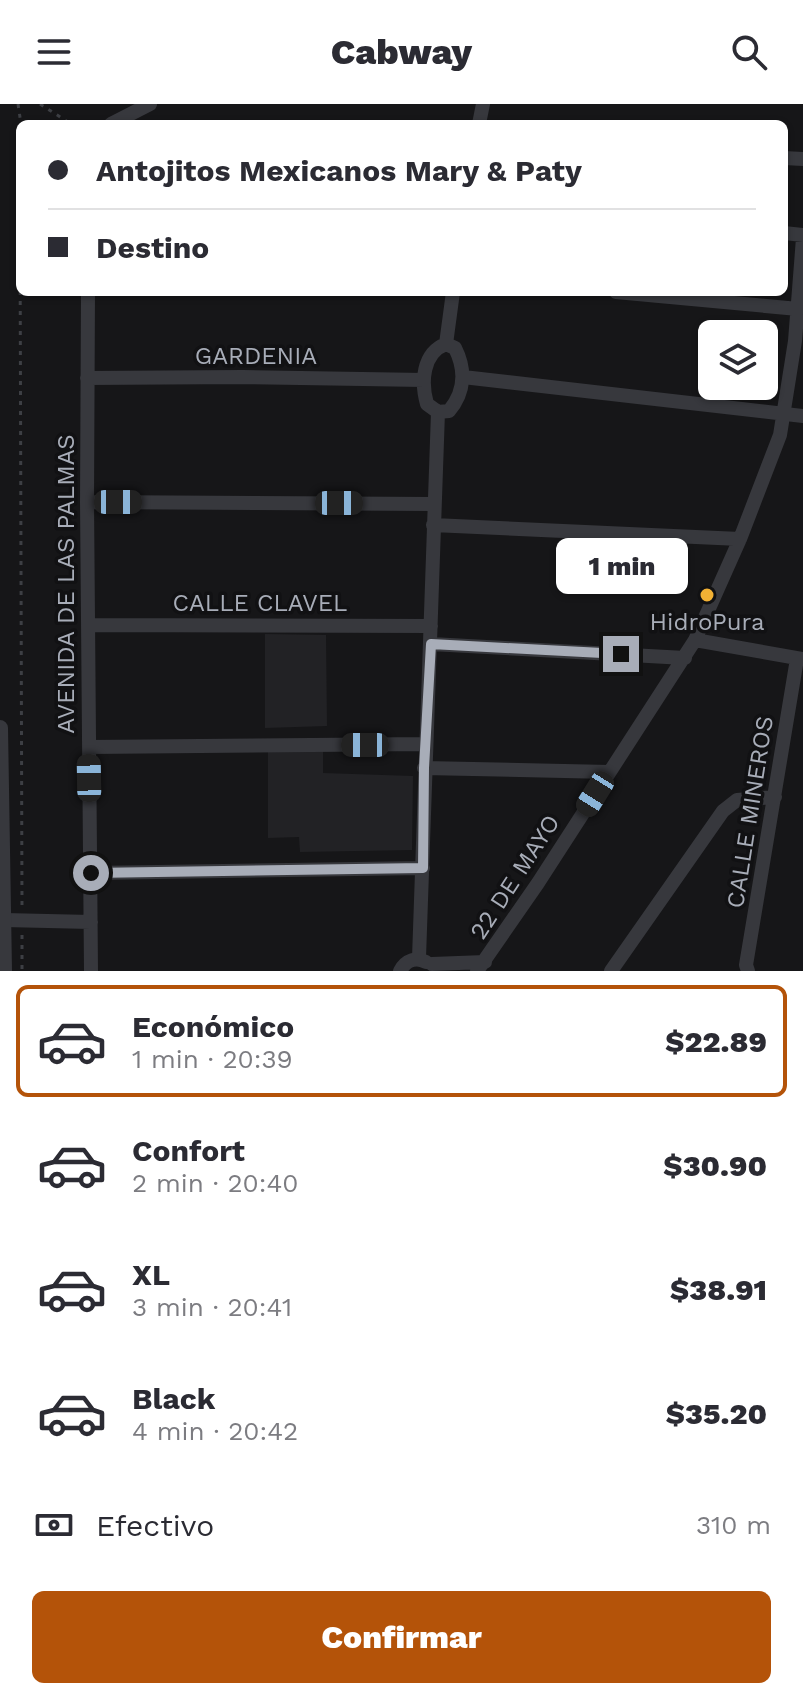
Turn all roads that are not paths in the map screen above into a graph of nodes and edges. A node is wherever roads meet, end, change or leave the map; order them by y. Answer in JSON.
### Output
{"nodes":[{"id":1,"x":150,"y":104,"type":"edge"},
{"id":2,"x":119,"y":120,"type":"edge"},
{"id":3,"x":803,"y":236,"type":"edge"},
{"id":4,"x":88,"y":296,"type":"edge"},
{"id":5,"x":452,"y":296,"type":"edge"},
{"id":6,"x":659,"y":296,"type":"edge"},
{"id":7,"x":798,"y":309,"type":"junction"},
{"id":8,"x":446,"y":344,"type":"junction"},
{"id":9,"x":463,"y":377,"type":"junction"},
{"id":10,"x":87,"y":378,"type":"junction"},
{"id":11,"x":424,"y":380,"type":"junction"},
{"id":12,"x":438,"y":412,"type":"junction"},
{"id":13,"x":796,"y":413,"type":"edge"},
{"id":14,"x":87,"y":502,"type":"junction"},
{"id":15,"x":433,"y":504,"type":"junction"},
{"id":16,"x":433,"y":525,"type":"junction"},
{"id":17,"x":740,"y":539,"type":"junction"},
{"id":18,"x":89,"y":625,"type":"junction"},
{"id":19,"x":431,"y":626,"type":"junction"},
{"id":20,"x":695,"y":640,"type":"junction"},
{"id":21,"x":431,"y":644,"type":"junction"},
{"id":22,"x":685,"y":658,"type":"junction"},
{"id":23,"x":800,"y":659,"type":"edge"},
{"id":24,"x":0,"y":728,"type":"edge"},
{"id":25,"x":426,"y":744,"type":"junction"},
{"id":26,"x":89,"y":747,"type":"junction"},
{"id":27,"x":424,"y":768,"type":"junction"},
{"id":28,"x":609,"y":772,"type":"junction"},
{"id":29,"x":775,"y":797,"type":"junction"},
{"id":30,"x":423,"y":868,"type":"junction"},
{"id":31,"x":91,"y":873,"type":"junction"},
{"id":32,"x":4,"y":920,"type":"junction"},
{"id":33,"x":91,"y":922,"type":"junction"},
{"id":34,"x":428,"y":965,"type":"edge"},
{"id":35,"x":481,"y":966,"type":"edge"},
{"id":36,"x":4,"y":971,"type":"edge"},
{"id":37,"x":91,"y":971,"type":"edge"},
{"id":38,"x":400,"y":971,"type":"edge"},
{"id":39,"x":611,"y":971,"type":"edge"},
{"id":40,"x":748,"y":971,"type":"edge"}],
"edges":[{"from":1,"to":2,"type":"street"},
{"from":3,"to":7,"type":"street","name":"22 DE MAYO"},
{"from":4,"to":10,"type":"street","name":"AVENIDA DE LAS PALMAS"},
{"from":5,"to":8,"type":"street"},
{"from":6,"to":7,"type":"street"},
{"from":7,"to":13,"type":"street","name":"22 DE MAYO"},
{"from":8,"to":9,"type":"street"},
{"from":8,"to":11,"type":"street"},
{"from":9,"to":12,"type":"street"},
{"from":9,"to":13,"type":"street"},
{"from":10,"to":11,"type":"street","name":"GARDENIA"},
{"from":10,"to":14,"type":"street","name":"AVENIDA DE LAS PALMAS"},
{"from":11,"to":12,"type":"street"},
{"from":12,"to":15,"type":"street"},
{"from":13,"to":17,"type":"street","name":"22 DE MAYO"},
{"from":14,"to":15,"type":"street"},
{"from":14,"to":18,"type":"street","name":"AVENIDA DE LAS PALMAS"},
{"from":15,"to":16,"type":"street"},
{"from":16,"to":17,"type":"street"},
{"from":16,"to":19,"type":"street"},
{"from":17,"to":20,"type":"street","name":"22 DE MAYO"},
{"from":18,"to":19,"type":"street","name":"CALLE CLAVEL"},
{"from":18,"to":26,"type":"street","name":"AVENIDA DE LAS PALMAS"},
{"from":19,"to":21,"type":"street"},
{"from":20,"to":22,"type":"street","name":"22 DE MAYO"},
{"from":20,"to":23,"type":"street"},
{"from":21,"to":22,"type":"street"},
{"from":21,"to":25,"type":"street"},
{"from":22,"to":28,"type":"street","name":"22 DE MAYO"},
{"from":23,"to":29,"type":"street","name":"CALLE MINEROS"},
{"from":24,"to":32,"type":"street"},
{"from":25,"to":26,"type":"street"},
{"from":25,"to":27,"type":"street"},
{"from":26,"to":31,"type":"street","name":"AVENIDA DE LAS PALMAS"},
{"from":27,"to":28,"type":"street"},
{"from":27,"to":30,"type":"street"},
{"from":28,"to":35,"type":"street","name":"22 DE MAYO"},
{"from":29,"to":39,"type":"street"},
{"from":29,"to":40,"type":"street","name":"CALLE MINEROS"},
{"from":30,"to":31,"type":"street"},
{"from":30,"to":34,"type":"street"},
{"from":31,"to":33,"type":"street","name":"AVENIDA DE LAS PALMAS"},
{"from":32,"to":33,"type":"street"},
{"from":32,"to":36,"type":"street"},
{"from":33,"to":37,"type":"street","name":"AVENIDA DE LAS PALMAS"},
{"from":34,"to":35,"type":"street","name":"22 DE MAYO"},
{"from":34,"to":38,"type":"street"}]}
